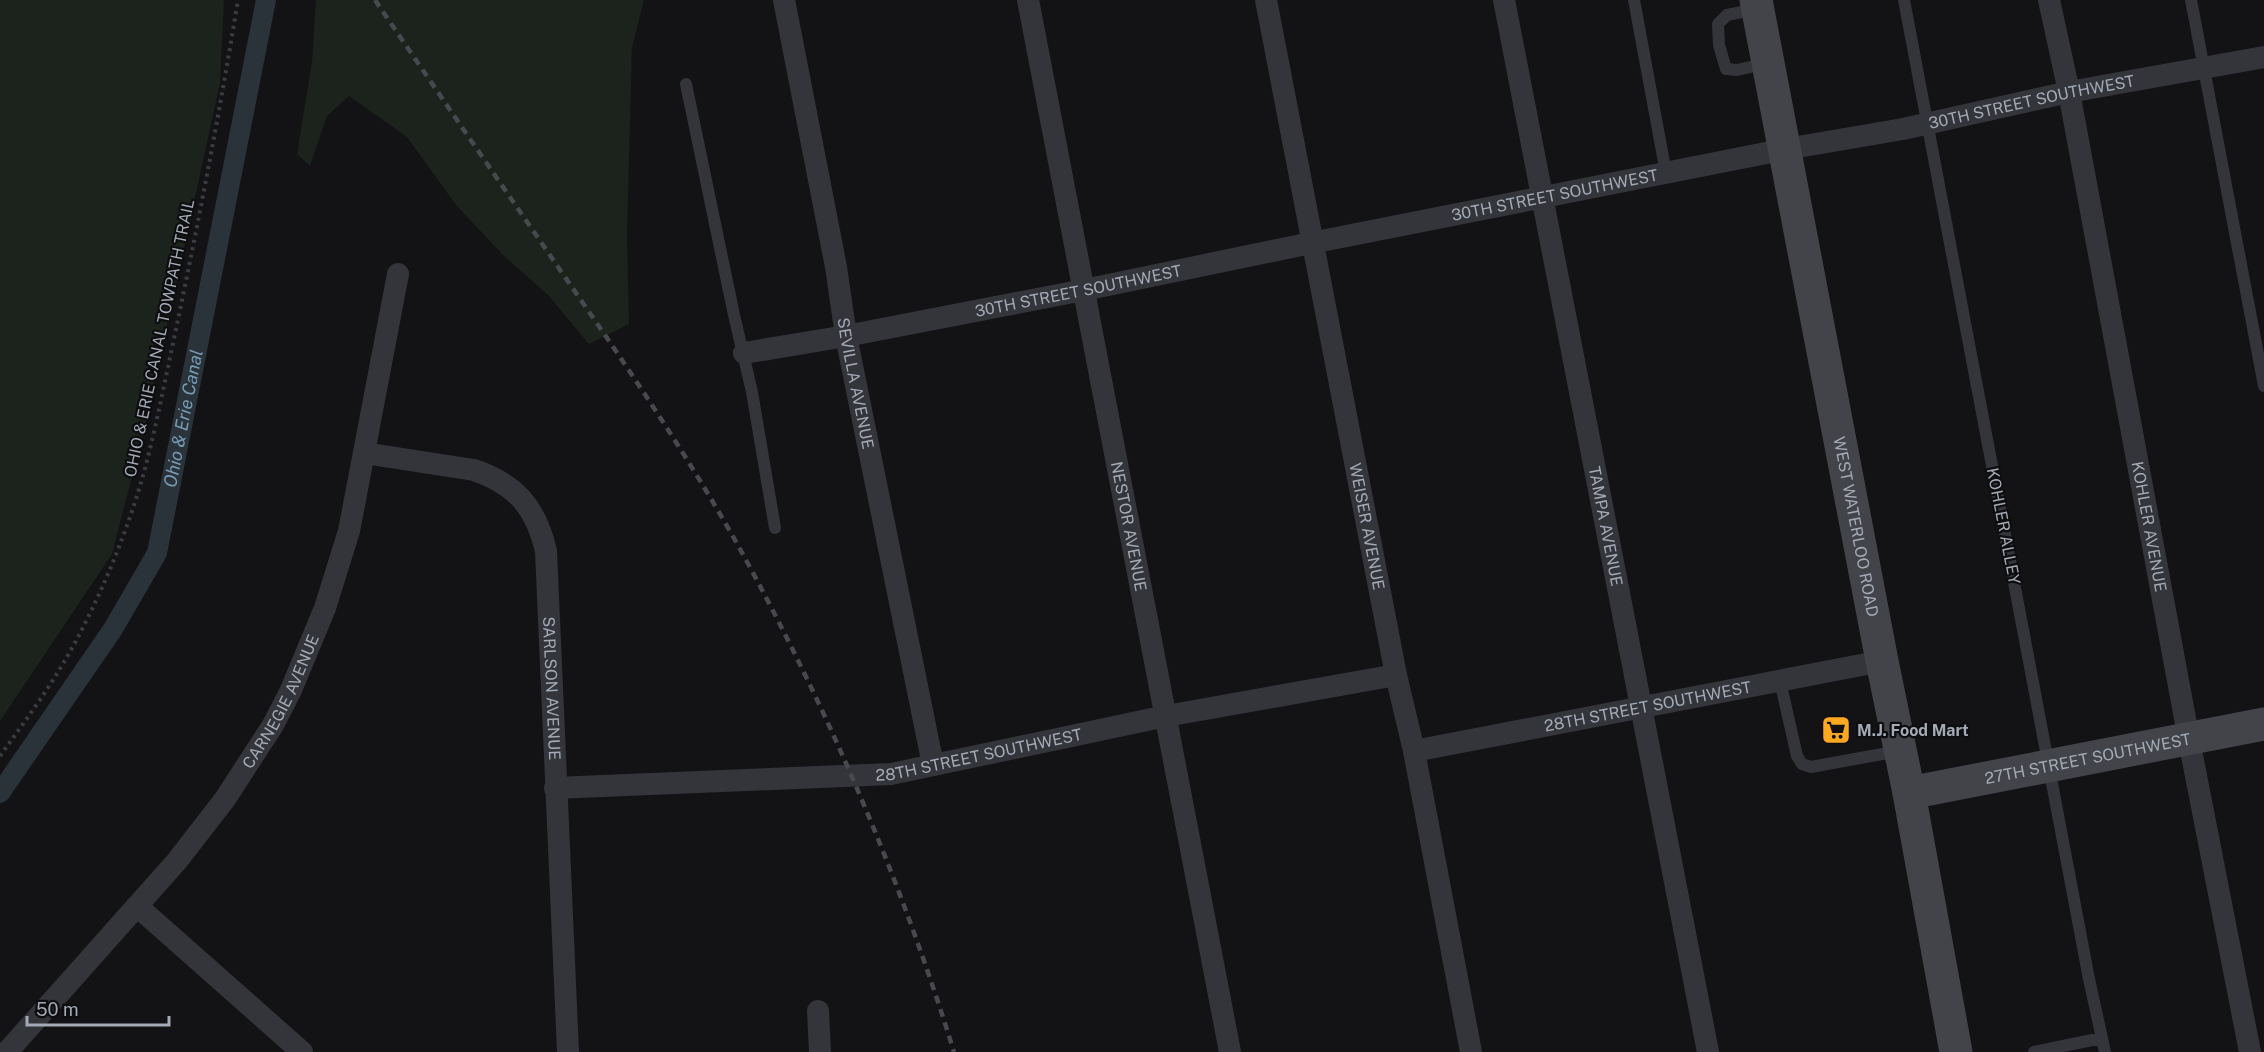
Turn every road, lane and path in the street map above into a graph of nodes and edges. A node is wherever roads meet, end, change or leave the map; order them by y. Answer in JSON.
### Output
{"nodes":[{"id":1,"x":238,"y":0,"type":"edge"},
{"id":2,"x":784,"y":0,"type":"edge"},
{"id":3,"x":1028,"y":0,"type":"edge"},
{"id":4,"x":1266,"y":0,"type":"edge"},
{"id":5,"x":1504,"y":0,"type":"edge"},
{"id":6,"x":1634,"y":0,"type":"edge"},
{"id":7,"x":1904,"y":0,"type":"edge"},
{"id":8,"x":2049,"y":0,"type":"edge"},
{"id":9,"x":2191,"y":0,"type":"edge"},
{"id":10,"x":1757,"y":4,"type":"edge"},
{"id":11,"x":2264,"y":57,"type":"edge"},
{"id":12,"x":1769,"y":63,"type":"junction"},
{"id":13,"x":2204,"y":68,"type":"junction"},
{"id":14,"x":686,"y":84,"type":"dead end"},
{"id":15,"x":2069,"y":92,"type":"junction"},
{"id":16,"x":1927,"y":124,"type":"junction"},
{"id":17,"x":1786,"y":149,"type":"junction"},
{"id":18,"x":1666,"y":173,"type":"junction"},
{"id":19,"x":1542,"y":198,"type":"junction"},
{"id":20,"x":1311,"y":243,"type":"junction"},
{"id":21,"x":398,"y":274,"type":"dead end"},
{"id":22,"x":1084,"y":290,"type":"junction"},
{"id":23,"x":846,"y":336,"type":"junction"},
{"id":24,"x":744,"y":352,"type":"junction"},
{"id":25,"x":2264,"y":386,"type":"edge"},
{"id":26,"x":364,"y":453,"type":"junction"},
{"id":27,"x":775,"y":528,"type":"dead end"},
{"id":28,"x":1882,"y":662,"type":"junction"},
{"id":29,"x":1396,"y":675,"type":"junction"},
{"id":30,"x":1780,"y":681,"type":"junction"},
{"id":31,"x":1643,"y":707,"type":"junction"},
{"id":32,"x":1166,"y":716,"type":"junction"},
{"id":33,"x":2264,"y":724,"type":"edge"},
{"id":34,"x":2189,"y":740,"type":"junction"},
{"id":35,"x":1414,"y":751,"type":"junction"},
{"id":36,"x":1900,"y":751,"type":"junction"},
{"id":37,"x":0,"y":756,"type":"edge"},
{"id":38,"x":933,"y":765,"type":"junction"},
{"id":39,"x":2050,"y":765,"type":"junction"},
{"id":40,"x":555,"y":788,"type":"junction"},
{"id":41,"x":1909,"y":793,"type":"junction"},
{"id":42,"x":137,"y":906,"type":"junction"},
{"id":43,"x":818,"y":1011,"type":"dead end"},
{"id":44,"x":2102,"y":1038,"type":"junction"},
{"id":45,"x":7,"y":1052,"type":"edge"},
{"id":46,"x":302,"y":1052,"type":"edge"},
{"id":47,"x":568,"y":1052,"type":"edge"},
{"id":48,"x":820,"y":1052,"type":"edge"},
{"id":49,"x":1230,"y":1052,"type":"edge"},
{"id":50,"x":1471,"y":1052,"type":"edge"},
{"id":51,"x":1708,"y":1052,"type":"edge"},
{"id":52,"x":1956,"y":1052,"type":"edge"},
{"id":53,"x":2034,"y":1052,"type":"edge"},
{"id":54,"x":2105,"y":1052,"type":"edge"},
{"id":55,"x":2250,"y":1052,"type":"edge"}],
"edges":[{"from":1,"to":37,"type":"path","name":"OHIO & ERIE CANAL TOWPATH TRAIL"},
{"from":2,"to":23,"type":"street","name":"SEVILLA AVENUE"},
{"from":3,"to":22,"type":"street","name":"NESTOR AVENUE"},
{"from":4,"to":20,"type":"street","name":"WEISER AVENUE"},
{"from":5,"to":19,"type":"street","name":"TAMPA AVENUE"},
{"from":6,"to":18,"type":"lane"},
{"from":7,"to":16,"type":"lane","name":"KOHLER ALLEY"},
{"from":8,"to":15,"type":"street","name":"KOHLER AVENUE"},
{"from":9,"to":13,"type":"lane"},
{"from":10,"to":12,"type":"main road","name":"WEST WATERLOO ROAD"},
{"from":10,"to":12,"type":"lane"},
{"from":11,"to":13,"type":"street","name":"30TH STREET SOUTHWEST"},
{"from":12,"to":17,"type":"main road","name":"WEST WATERLOO ROAD"},
{"from":13,"to":15,"type":"street","name":"30TH STREET SOUTHWEST"},
{"from":13,"to":25,"type":"lane"},
{"from":14,"to":24,"type":"lane"},
{"from":15,"to":16,"type":"street","name":"30TH STREET SOUTHWEST"},
{"from":15,"to":34,"type":"street","name":"KOHLER AVENUE"},
{"from":16,"to":17,"type":"street","name":"30TH STREET SOUTHWEST"},
{"from":16,"to":39,"type":"lane","name":"KOHLER ALLEY"},
{"from":17,"to":18,"type":"street","name":"30TH STREET SOUTHWEST"},
{"from":17,"to":28,"type":"main road","name":"WEST WATERLOO ROAD"},
{"from":18,"to":19,"type":"street","name":"30TH STREET SOUTHWEST"},
{"from":19,"to":20,"type":"street","name":"30TH STREET SOUTHWEST"},
{"from":19,"to":31,"type":"street","name":"TAMPA AVENUE"},
{"from":20,"to":22,"type":"street","name":"30TH STREET SOUTHWEST"},
{"from":20,"to":29,"type":"street","name":"WEISER AVENUE"},
{"from":21,"to":26,"type":"street","name":"CARNEGIE AVENUE"},
{"from":22,"to":23,"type":"street","name":"30TH STREET SOUTHWEST"},
{"from":22,"to":32,"type":"street","name":"NESTOR AVENUE"},
{"from":23,"to":24,"type":"street","name":"30TH STREET SOUTHWEST"},
{"from":23,"to":38,"type":"street","name":"SEVILLA AVENUE"},
{"from":24,"to":27,"type":"lane"},
{"from":26,"to":40,"type":"street","name":"SARLSON AVENUE"},
{"from":26,"to":42,"type":"street","name":"CARNEGIE AVENUE"},
{"from":28,"to":30,"type":"street","name":"28TH STREET SOUTHWEST"},
{"from":28,"to":36,"type":"main road","name":"WEST WATERLOO ROAD"},
{"from":29,"to":32,"type":"street","name":"28TH STREET SOUTHWEST"},
{"from":29,"to":35,"type":"street","name":"WEISER AVENUE"},
{"from":30,"to":31,"type":"street","name":"28TH STREET SOUTHWEST"},
{"from":30,"to":36,"type":"lane"},
{"from":31,"to":35,"type":"street","name":"28TH STREET SOUTHWEST"},
{"from":31,"to":51,"type":"street","name":"TAMPA AVENUE"},
{"from":32,"to":38,"type":"street","name":"28TH STREET SOUTHWEST"},
{"from":32,"to":49,"type":"street","name":"NESTOR AVENUE"},
{"from":33,"to":34,"type":"main road","name":"27TH STREET SOUTHWEST"},
{"from":34,"to":39,"type":"main road","name":"27TH STREET SOUTHWEST"},
{"from":34,"to":55,"type":"street","name":"KOHLER AVENUE"},
{"from":35,"to":50,"type":"street","name":"WEISER AVENUE"},
{"from":36,"to":41,"type":"main road","name":"WEST WATERLOO ROAD"},
{"from":38,"to":40,"type":"street","name":"28TH STREET SOUTHWEST"},
{"from":39,"to":41,"type":"main road","name":"27TH STREET SOUTHWEST"},
{"from":39,"to":44,"type":"lane","name":"KOHLER ALLEY"},
{"from":40,"to":47,"type":"street","name":"SARLSON AVENUE"},
{"from":41,"to":52,"type":"main road","name":"WEST WATERLOO ROAD"},
{"from":42,"to":45,"type":"street","name":"CARNEGIE AVENUE"},
{"from":42,"to":46,"type":"street"},
{"from":43,"to":48,"type":"street"},
{"from":44,"to":53,"type":"lane"},
{"from":44,"to":54,"type":"lane","name":"KOHLER ALLEY"}]}
